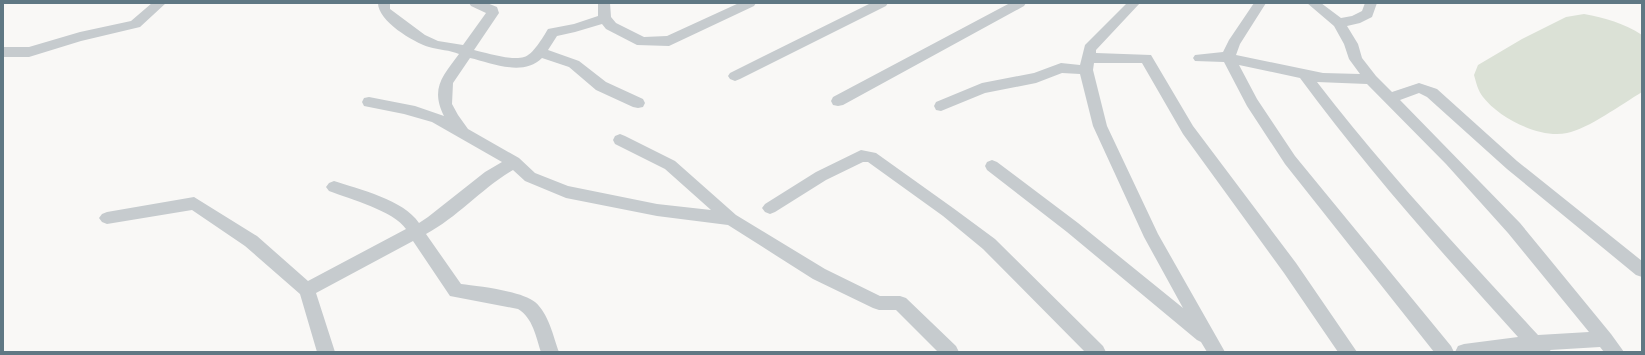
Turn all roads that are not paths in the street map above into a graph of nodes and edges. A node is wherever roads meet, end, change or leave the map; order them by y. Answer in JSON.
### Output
{"nodes":[{"id":1,"x":160,"y":3,"type":"edge"},
{"id":2,"x":384,"y":3,"type":"edge"},
{"id":3,"x":475,"y":3,"type":"edge"},
{"id":4,"x":604,"y":3,"type":"edge"},
{"id":5,"x":750,"y":3,"type":"edge"},
{"id":6,"x":882,"y":3,"type":"edge"},
{"id":7,"x":1020,"y":3,"type":"edge"},
{"id":8,"x":1134,"y":3,"type":"edge"},
{"id":9,"x":1260,"y":3,"type":"edge"},
{"id":10,"x":1312,"y":3,"type":"edge"},
{"id":11,"x":1371,"y":3,"type":"edge"},
{"id":12,"x":605,"y":18,"type":"junction"},
{"id":13,"x":1339,"y":23,"type":"junction"},
{"id":14,"x":3,"y":52,"type":"edge"},
{"id":15,"x":467,"y":52,"type":"junction"},
{"id":16,"x":538,"y":52,"type":"junction"},
{"id":17,"x":1228,"y":57,"type":"junction"},
{"id":18,"x":1200,"y":58,"type":"dead end"},
{"id":19,"x":1087,"y":64,"type":"junction"},
{"id":20,"x":1303,"y":73,"type":"junction"},
{"id":21,"x":734,"y":76,"type":"dead end"},
{"id":22,"x":1371,"y":79,"type":"junction"},
{"id":23,"x":1390,"y":98,"type":"junction"},
{"id":24,"x":838,"y":101,"type":"dead end"},
{"id":25,"x":369,"y":102,"type":"dead end"},
{"id":26,"x":638,"y":103,"type":"dead end"},
{"id":27,"x":941,"y":106,"type":"dead end"},
{"id":28,"x":463,"y":133,"type":"junction"},
{"id":29,"x":620,"y":140,"type":"dead end"},
{"id":30,"x":514,"y":162,"type":"junction"},
{"id":31,"x":992,"y":166,"type":"dead end"},
{"id":32,"x":334,"y":187,"type":"dead end"},
{"id":33,"x":770,"y":208,"type":"dead end"},
{"id":34,"x":107,"y":218,"type":"dead end"},
{"id":35,"x":731,"y":219,"type":"junction"},
{"id":36,"x":416,"y":232,"type":"junction"},
{"id":37,"x":1642,"y":270,"type":"edge"},
{"id":38,"x":307,"y":290,"type":"junction"},
{"id":39,"x":1610,"y":345,"type":"edge"},
{"id":40,"x":1213,"y":347,"type":"edge"},
{"id":41,"x":1537,"y":347,"type":"edge"},
{"id":42,"x":326,"y":352,"type":"edge"},
{"id":43,"x":550,"y":352,"type":"edge"},
{"id":44,"x":950,"y":352,"type":"edge"},
{"id":45,"x":1097,"y":352,"type":"edge"},
{"id":46,"x":1348,"y":352,"type":"edge"},
{"id":47,"x":1445,"y":352,"type":"edge"},
{"id":48,"x":1464,"y":352,"type":"edge"}],
"edges":[{"from":1,"to":14,"type":"street"},
{"from":2,"to":15,"type":"street"},
{"from":3,"to":15,"type":"street"},
{"from":4,"to":12,"type":"street"},
{"from":5,"to":12,"type":"street"},
{"from":6,"to":21,"type":"street"},
{"from":7,"to":24,"type":"street"},
{"from":8,"to":19,"type":"street"},
{"from":9,"to":17,"type":"street"},
{"from":10,"to":13,"type":"street"},
{"from":11,"to":13,"type":"street"},
{"from":12,"to":16,"type":"street"},
{"from":13,"to":22,"type":"street"},
{"from":15,"to":16,"type":"street"},
{"from":15,"to":28,"type":"street"},
{"from":16,"to":26,"type":"street"},
{"from":17,"to":18,"type":"street"},
{"from":17,"to":20,"type":"street"},
{"from":17,"to":47,"type":"street"},
{"from":19,"to":27,"type":"street"},
{"from":19,"to":40,"type":"street"},
{"from":19,"to":46,"type":"street"},
{"from":20,"to":22,"type":"street"},
{"from":20,"to":41,"type":"street"},
{"from":22,"to":23,"type":"street"},
{"from":23,"to":37,"type":"street"},
{"from":23,"to":39,"type":"street"},
{"from":25,"to":28,"type":"street"},
{"from":28,"to":30,"type":"street"},
{"from":29,"to":35,"type":"street"},
{"from":30,"to":35,"type":"street"},
{"from":30,"to":36,"type":"street"},
{"from":31,"to":40,"type":"street"},
{"from":32,"to":36,"type":"street"},
{"from":33,"to":45,"type":"street"},
{"from":34,"to":38,"type":"street"},
{"from":35,"to":44,"type":"street"},
{"from":36,"to":38,"type":"street"},
{"from":36,"to":43,"type":"street"},
{"from":38,"to":42,"type":"street"},
{"from":39,"to":41,"type":"street"},
{"from":41,"to":48,"type":"street"}]}
